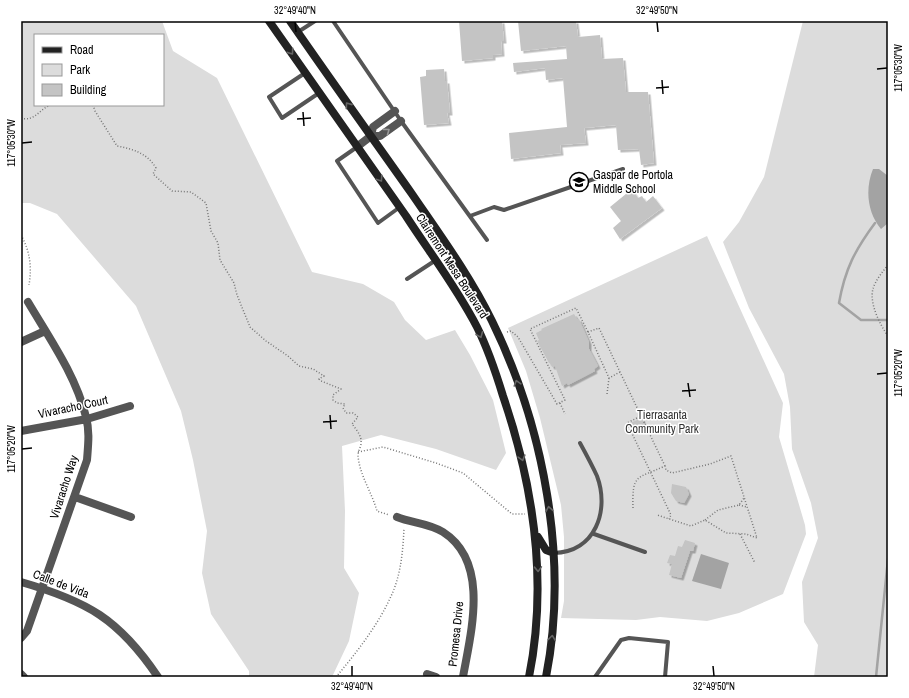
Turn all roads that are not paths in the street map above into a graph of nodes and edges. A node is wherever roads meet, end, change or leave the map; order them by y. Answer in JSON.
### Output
{"nodes":[{"id":1,"x":269,"y":21,"type":"edge"},
{"id":2,"x":290,"y":21,"type":"edge"},
{"id":3,"x":315,"y":21,"type":"edge"},
{"id":4,"x":333,"y":21,"type":"edge"},
{"id":5,"x":298,"y":32,"type":"junction"},
{"id":6,"x":306,"y":72,"type":"junction"},
{"id":7,"x":320,"y":92,"type":"junction"},
{"id":8,"x":395,"y":111,"type":"junction"},
{"id":9,"x":401,"y":121,"type":"junction"},
{"id":10,"x":371,"y":136,"type":"junction"},
{"id":11,"x":358,"y":146,"type":"junction"},
{"id":12,"x":623,"y":169,"type":"dead end"},
{"id":13,"x":400,"y":207,"type":"junction"},
{"id":14,"x":470,"y":216,"type":"junction"},
{"id":15,"x":487,"y":240,"type":"dead end"},
{"id":16,"x":436,"y":260,"type":"junction"},
{"id":17,"x":407,"y":279,"type":"dead end"},
{"id":18,"x":28,"y":302,"type":"dead end"},
{"id":19,"x":45,"y":331,"type":"junction"},
{"id":20,"x":21,"y":342,"type":"edge"},
{"id":21,"x":130,"y":406,"type":"dead end"},
{"id":22,"x":87,"y":419,"type":"junction"},
{"id":23,"x":21,"y":431,"type":"edge"},
{"id":24,"x":580,"y":443,"type":"dead end"},
{"id":25,"x":74,"y":497,"type":"junction"},
{"id":26,"x":131,"y":517,"type":"dead end"},
{"id":27,"x":401,"y":519,"type":"road end"},
{"id":28,"x":536,"y":530,"type":"junction"},
{"id":29,"x":594,"y":534,"type":"junction"},
{"id":30,"x":554,"y":552,"type":"junction"},
{"id":31,"x":645,"y":552,"type":"dead end"},
{"id":32,"x":21,"y":582,"type":"edge"},
{"id":33,"x":42,"y":588,"type":"junction"},
{"id":34,"x":21,"y":638,"type":"edge"},
{"id":35,"x":21,"y":674,"type":"edge"},
{"id":36,"x":427,"y":674,"type":"dead end"},
{"id":37,"x":24,"y":677,"type":"edge"},
{"id":38,"x":158,"y":677,"type":"edge"},
{"id":39,"x":436,"y":677,"type":"edge"},
{"id":40,"x":463,"y":677,"type":"edge"},
{"id":41,"x":530,"y":677,"type":"edge"},
{"id":42,"x":546,"y":677,"type":"edge"},
{"id":43,"x":595,"y":677,"type":"edge"},
{"id":44,"x":665,"y":677,"type":"edge"}],
"edges":[{"from":1,"to":6,"type":"main road","name":"Clairemont Mesa Boulevard","one_way":true},
{"from":2,"to":5,"type":"main road","name":"Clairemont Mesa Boulevard"},
{"from":3,"to":5,"type":"lane"},
{"from":4,"to":8,"type":"lane"},
{"from":10,"to":5,"type":"main road","name":"Clairemont Mesa Boulevard","one_way":true},
{"from":6,"to":7,"type":"main road","name":"Clairemont Mesa Boulevard"},
{"from":6,"to":7,"type":"lane"},
{"from":7,"to":11,"type":"main road","name":"Clairemont Mesa Boulevard"},
{"from":8,"to":9,"type":"lane"},
{"from":8,"to":10,"type":"street"},
{"from":10,"to":9,"type":"street","one_way":true},
{"from":9,"to":14,"type":"lane"},
{"from":10,"to":11,"type":"street"},
{"from":30,"to":10,"type":"main road","name":"Clairemont Mesa Boulevard","one_way":true},
{"from":11,"to":13,"type":"main road","name":"Clairemont Mesa Boulevard","one_way":true},
{"from":11,"to":13,"type":"lane"},
{"from":12,"to":14,"type":"lane"},
{"from":13,"to":16,"type":"main road","name":"Clairemont Mesa Boulevard"},
{"from":14,"to":15,"type":"lane"},
{"from":16,"to":17,"type":"lane"},
{"from":16,"to":28,"type":"main road","name":"Clairemont Mesa Boulevard","one_way":true},
{"from":18,"to":19,"type":"street","name":"Vivaracho Way"},
{"from":19,"to":20,"type":"street"},
{"from":19,"to":22,"type":"street","name":"Vivaracho Way"},
{"from":21,"to":22,"type":"street","name":"Vivaracho Court"},
{"from":22,"to":23,"type":"street","name":"Vivaracho Court"},
{"from":22,"to":25,"type":"street","name":"Vivaracho Way"},
{"from":24,"to":29,"type":"lane"},
{"from":25,"to":26,"type":"street"},
{"from":25,"to":33,"type":"street","name":"Vivaracho Way"},
{"from":27,"to":40,"type":"street","name":"Promesa Drive"},
{"from":28,"to":30,"type":"main road"},
{"from":28,"to":41,"type":"main road","name":"Clairemont Mesa Boulevard","one_way":true},
{"from":29,"to":30,"type":"lane"},
{"from":29,"to":31,"type":"lane"},
{"from":42,"to":30,"type":"main road","name":"Clairemont Mesa Boulevard","one_way":true},
{"from":32,"to":33,"type":"street","name":"Calle de Vida"},
{"from":33,"to":34,"type":"street","name":"Vivaracho Way"},
{"from":33,"to":38,"type":"street","name":"Calle de Vida"},
{"from":35,"to":37,"type":"street"},
{"from":36,"to":39,"type":"street"},
{"from":43,"to":44,"type":"lane"}]}
